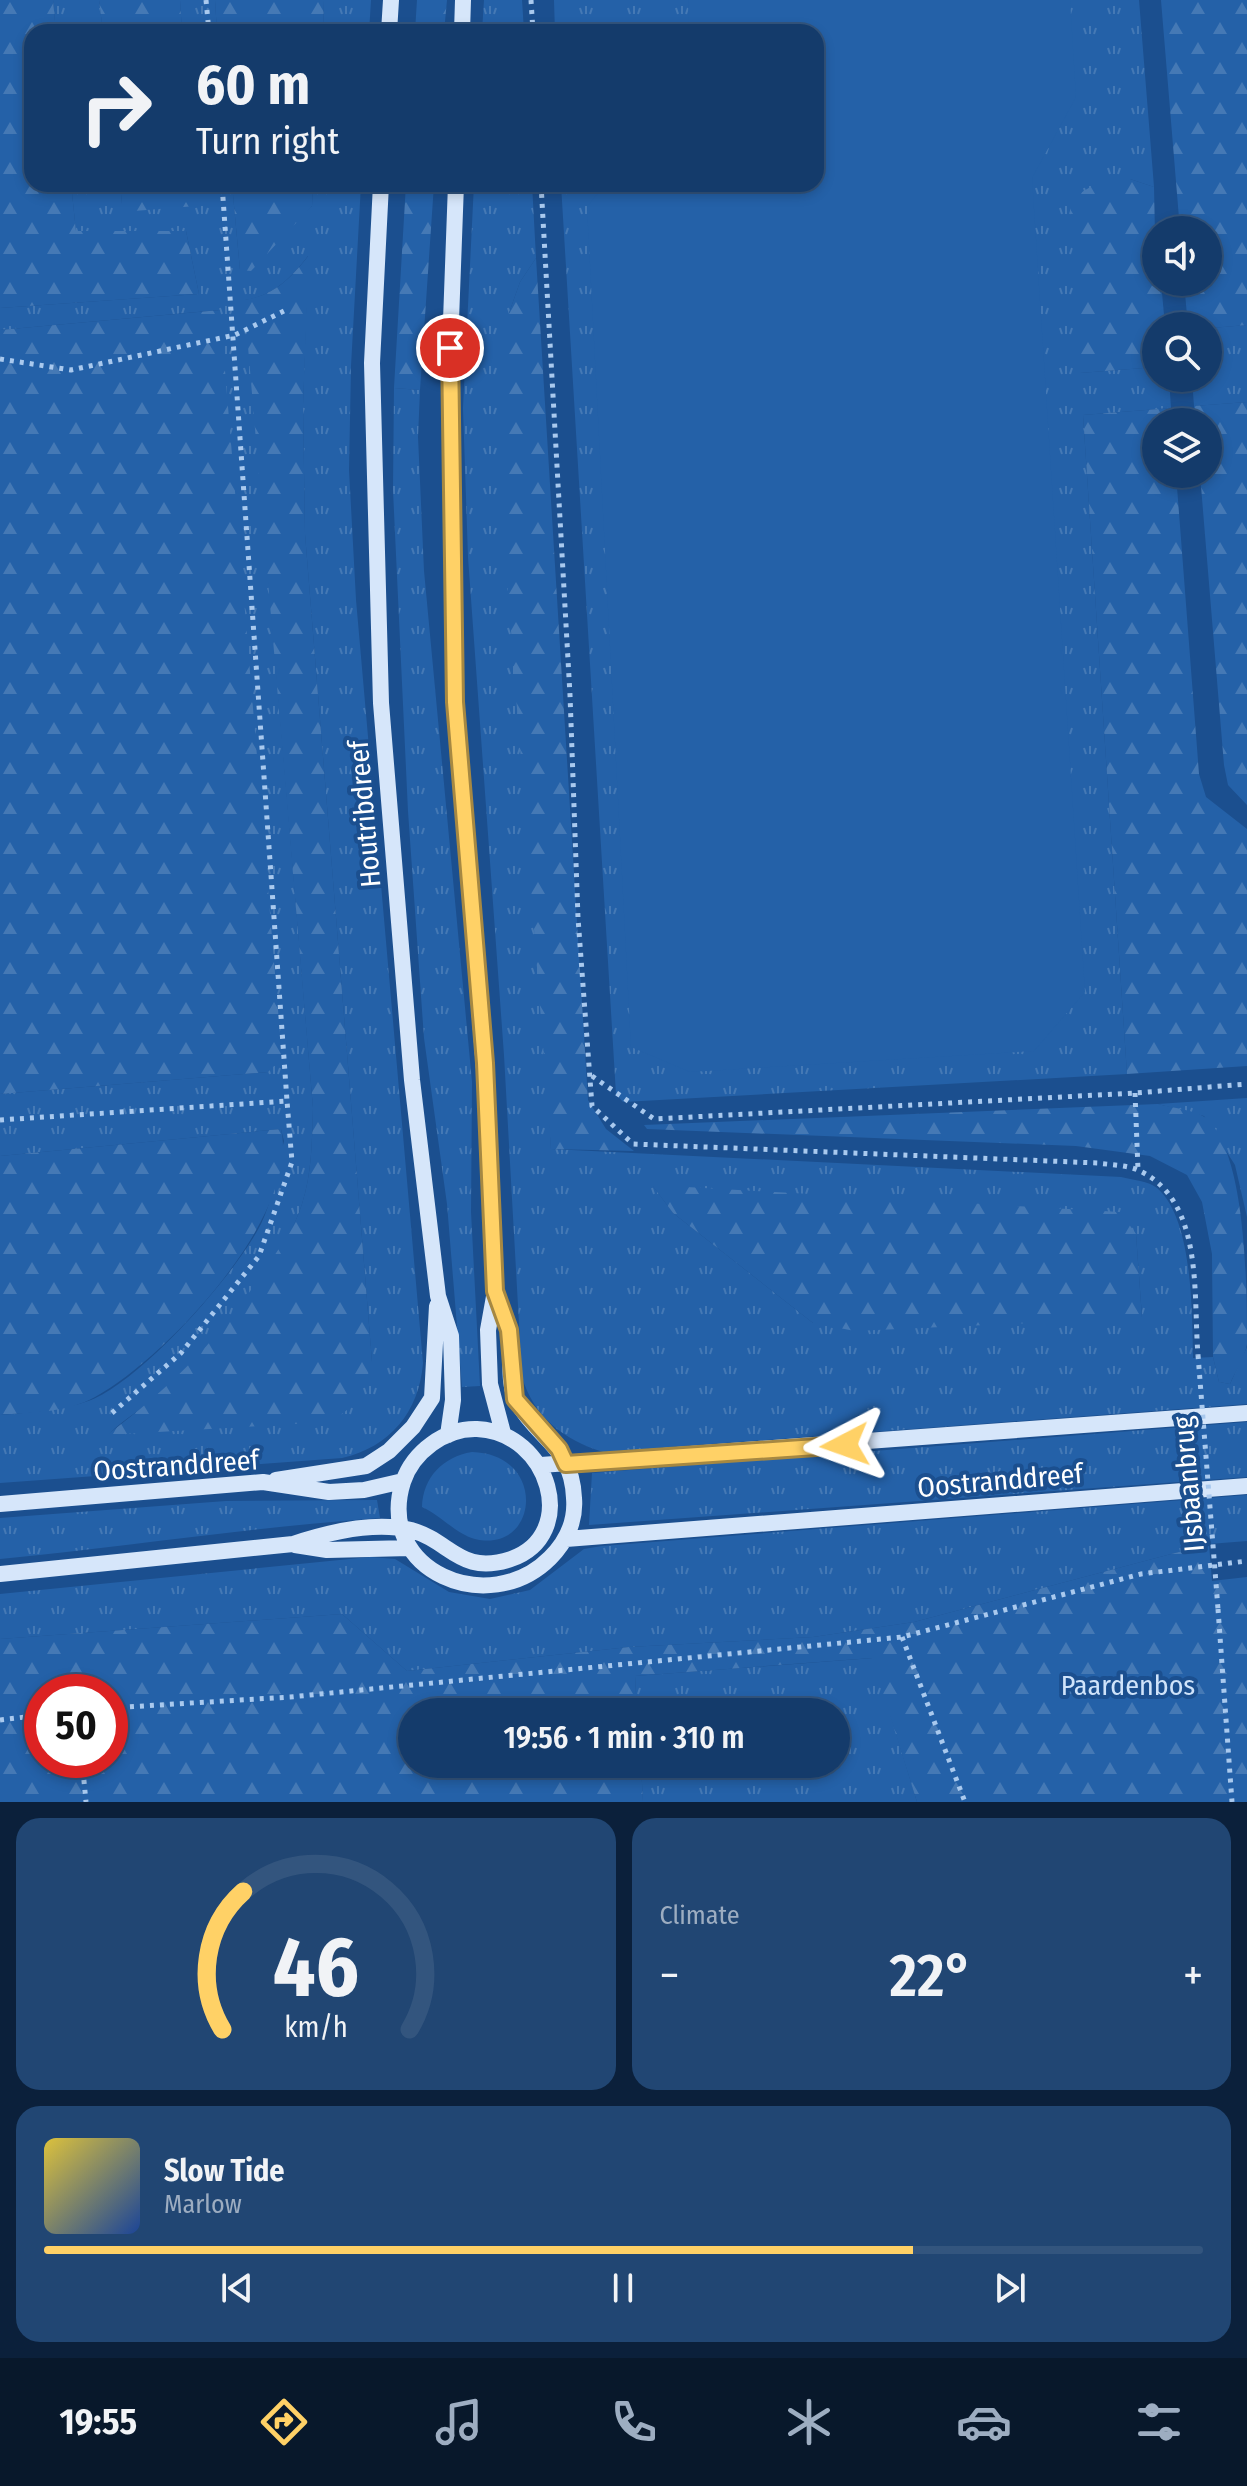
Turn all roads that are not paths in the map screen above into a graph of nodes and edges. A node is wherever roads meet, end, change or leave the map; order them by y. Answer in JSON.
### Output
{"nodes":[{"id":1,"x":391,"y":0,"type":"edge"},
{"id":2,"x":463,"y":0,"type":"edge"},
{"id":3,"x":390,"y":24,"type":"edge"},
{"id":4,"x":462,"y":24,"type":"edge"},
{"id":5,"x":381,"y":192,"type":"edge"},
{"id":6,"x":456,"y":192,"type":"edge"},
{"id":7,"x":495,"y":1291,"type":"junction"},
{"id":8,"x":438,"y":1296,"type":"junction"},
{"id":9,"x":1247,"y":1413,"type":"edge"},
{"id":10,"x":503,"y":1433,"type":"junction"},
{"id":11,"x":448,"y":1435,"type":"junction"},
{"id":12,"x":566,"y":1464,"type":"junction"},
{"id":13,"x":541,"y":1465,"type":"junction"},
{"id":14,"x":403,"y":1481,"type":"junction"},
{"id":15,"x":263,"y":1482,"type":"junction"},
{"id":16,"x":1247,"y":1486,"type":"edge"},
{"id":17,"x":0,"y":1504,"type":"edge"},
{"id":18,"x":402,"y":1528,"type":"junction"},
{"id":19,"x":566,"y":1539,"type":"junction"},
{"id":20,"x":293,"y":1544,"type":"junction"},
{"id":21,"x":410,"y":1548,"type":"junction"},
{"id":22,"x":0,"y":1574,"type":"edge"}],
"edges":[{"from":1,"to":3,"type":"main road"},
{"from":2,"to":4,"type":"main road"},
{"from":5,"to":8,"type":"main road","name":"Houtribdreef"},
{"from":6,"to":7,"type":"main road"},
{"from":7,"to":10,"type":"main road"},
{"from":7,"to":12,"type":"main road"},
{"from":8,"to":11,"type":"main road","name":"Houtribdreef"},
{"from":8,"to":15,"type":"main road"},
{"from":9,"to":12,"type":"main road","name":"Oostranddreef"},
{"from":10,"to":11,"type":"main road"},
{"from":10,"to":13,"type":"main road"},
{"from":11,"to":14,"type":"main road"},
{"from":12,"to":13,"type":"main road","name":"Oostranddreef"},
{"from":12,"to":19,"type":"main road"},
{"from":13,"to":18,"type":"main road"},
{"from":14,"to":15,"type":"main road","name":"Oostranddreef"},
{"from":14,"to":18,"type":"main road"},
{"from":15,"to":17,"type":"main road","name":"Oostranddreef"},
{"from":16,"to":19,"type":"main road","name":"Oostranddreef"},
{"from":18,"to":20,"type":"main road"},
{"from":18,"to":21,"type":"main road"},
{"from":19,"to":21,"type":"main road"},
{"from":20,"to":21,"type":"main road"},
{"from":20,"to":22,"type":"main road"}]}
